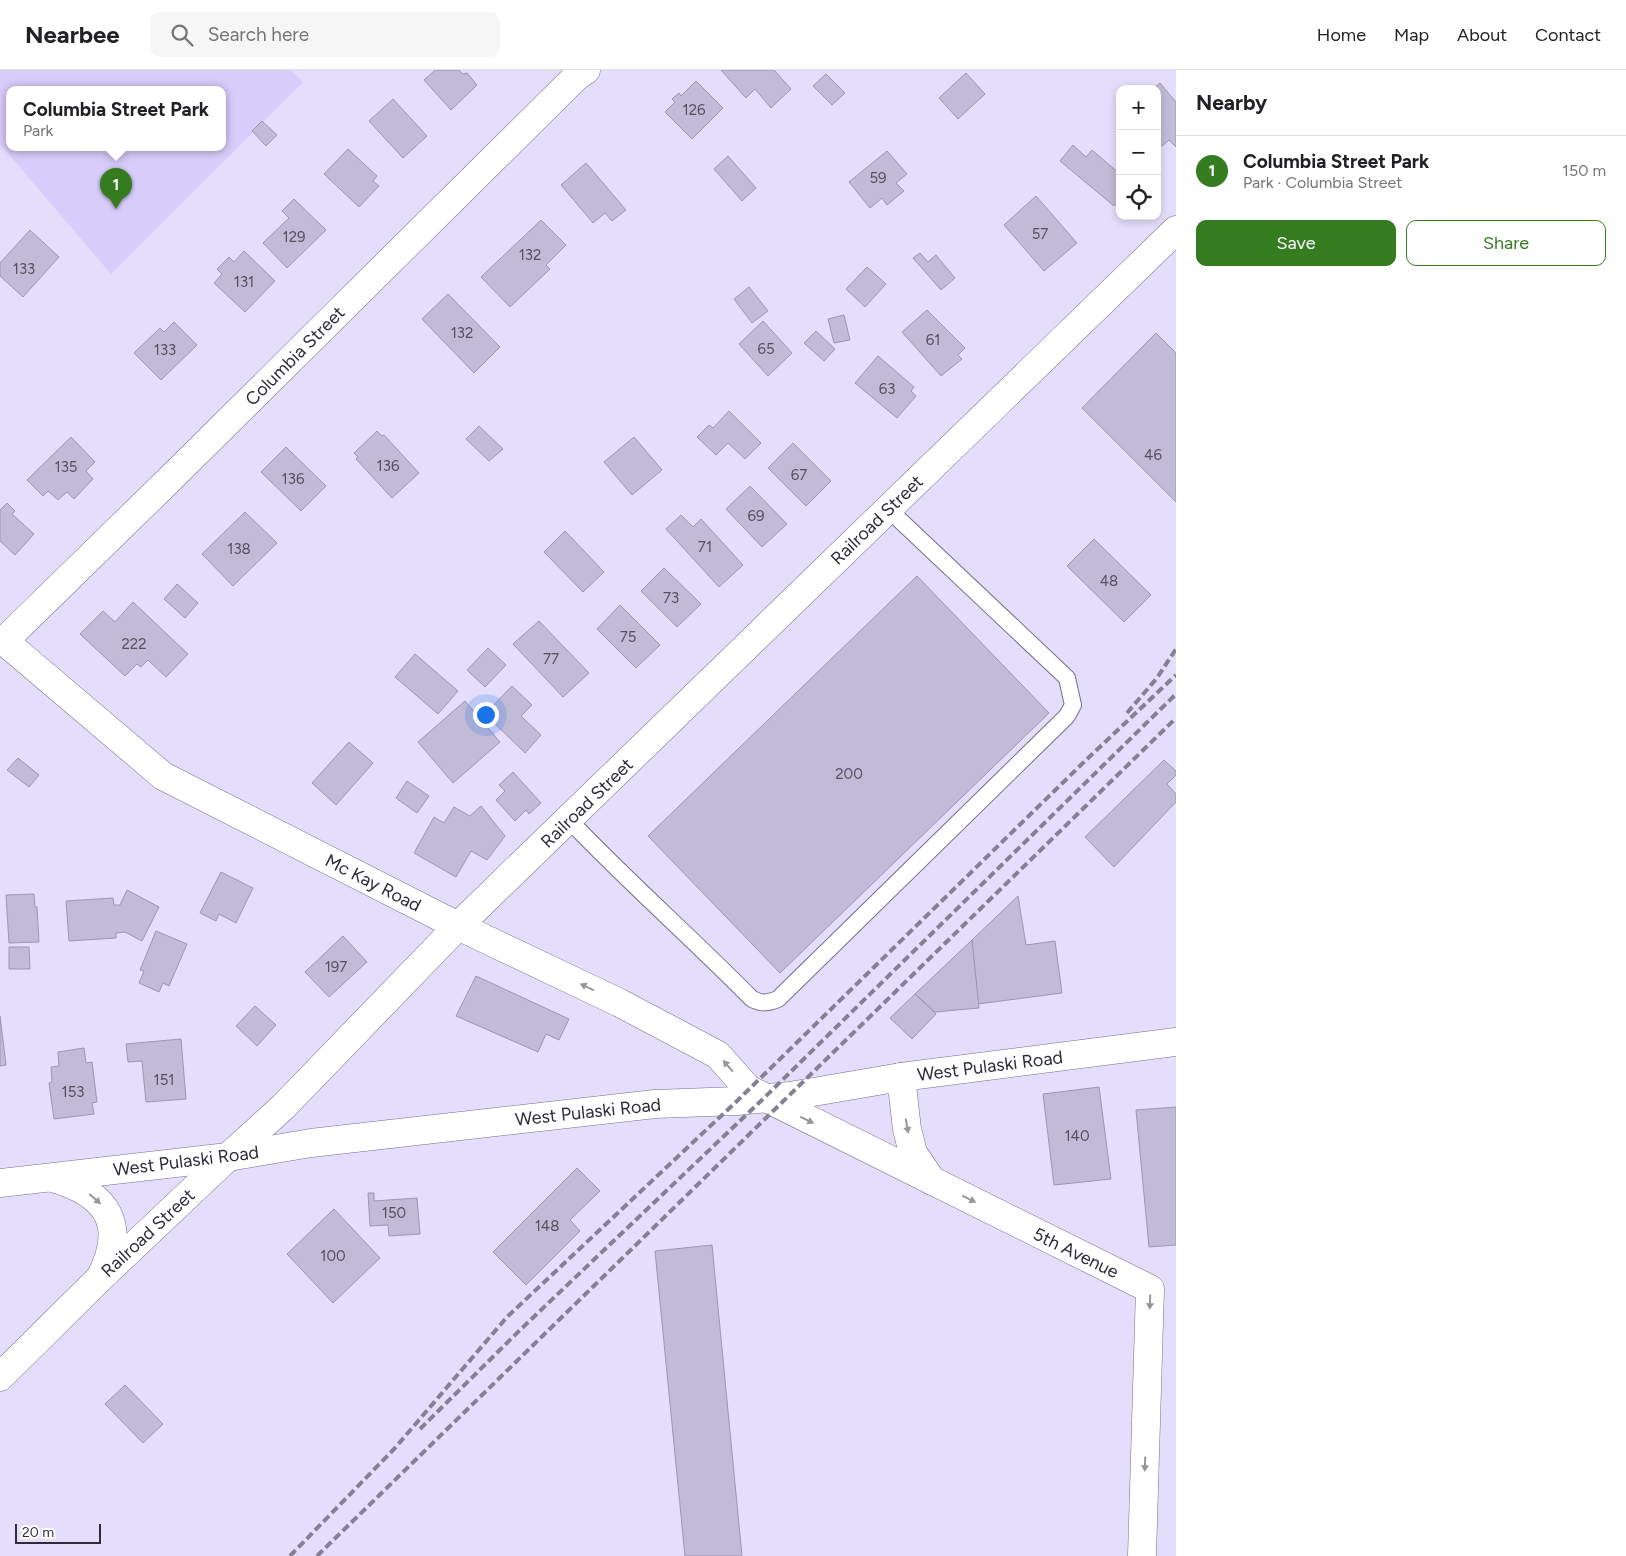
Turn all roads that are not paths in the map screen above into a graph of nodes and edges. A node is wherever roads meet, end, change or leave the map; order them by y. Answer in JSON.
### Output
{"nodes":[{"id":1,"x":577,"y":72,"type":"edge"},
{"id":2,"x":1176,"y":230,"type":"edge"},
{"id":3,"x":888,"y":510,"type":"junction"},
{"id":4,"x":2,"y":640,"type":"edge"},
{"id":5,"x":569,"y":820,"type":"junction"},
{"id":6,"x":458,"y":926,"type":"junction"},
{"id":7,"x":1176,"y":1042,"type":"edge"},
{"id":8,"x":901,"y":1077,"type":"junction"},
{"id":9,"x":764,"y":1098,"type":"junction"},
{"id":10,"x":228,"y":1157,"type":"junction"},
{"id":11,"x":52,"y":1177,"type":"junction"},
{"id":12,"x":932,"y":1181,"type":"junction"},
{"id":13,"x":0,"y":1183,"type":"edge"},
{"id":14,"x":100,"y":1278,"type":"junction"},
{"id":15,"x":0,"y":1377,"type":"edge"},
{"id":16,"x":1142,"y":1556,"type":"edge"}],
"edges":[{"from":1,"to":4,"type":"street","name":"Columbia Street"},
{"from":2,"to":3,"type":"street","name":"Railroad Street"},
{"from":3,"to":5,"type":"street","name":"Railroad Street"},
{"from":3,"to":5,"type":"lane"},
{"from":4,"to":6,"type":"street","name":"Mc Kay Road"},
{"from":5,"to":6,"type":"street","name":"Railroad Street"},
{"from":9,"to":6,"type":"street","name":"Mc Kay Road","one_way":true},
{"from":6,"to":10,"type":"street","name":"Railroad Street"},
{"from":7,"to":8,"type":"street","name":"West Pulaski Road"},
{"from":8,"to":9,"type":"street","name":"West Pulaski Road"},
{"from":8,"to":12,"type":"street","one_way":true},
{"from":9,"to":10,"type":"street","name":"West Pulaski Road"},
{"from":9,"to":12,"type":"street","name":"5th Avenue","one_way":true},
{"from":10,"to":11,"type":"street","name":"West Pulaski Road"},
{"from":10,"to":14,"type":"street","name":"Railroad Street"},
{"from":11,"to":13,"type":"street","name":"West Pulaski Road"},
{"from":11,"to":14,"type":"street","one_way":true},
{"from":12,"to":16,"type":"street","name":"5th Avenue","one_way":true},
{"from":14,"to":15,"type":"street","name":"Railroad Street"}]}
